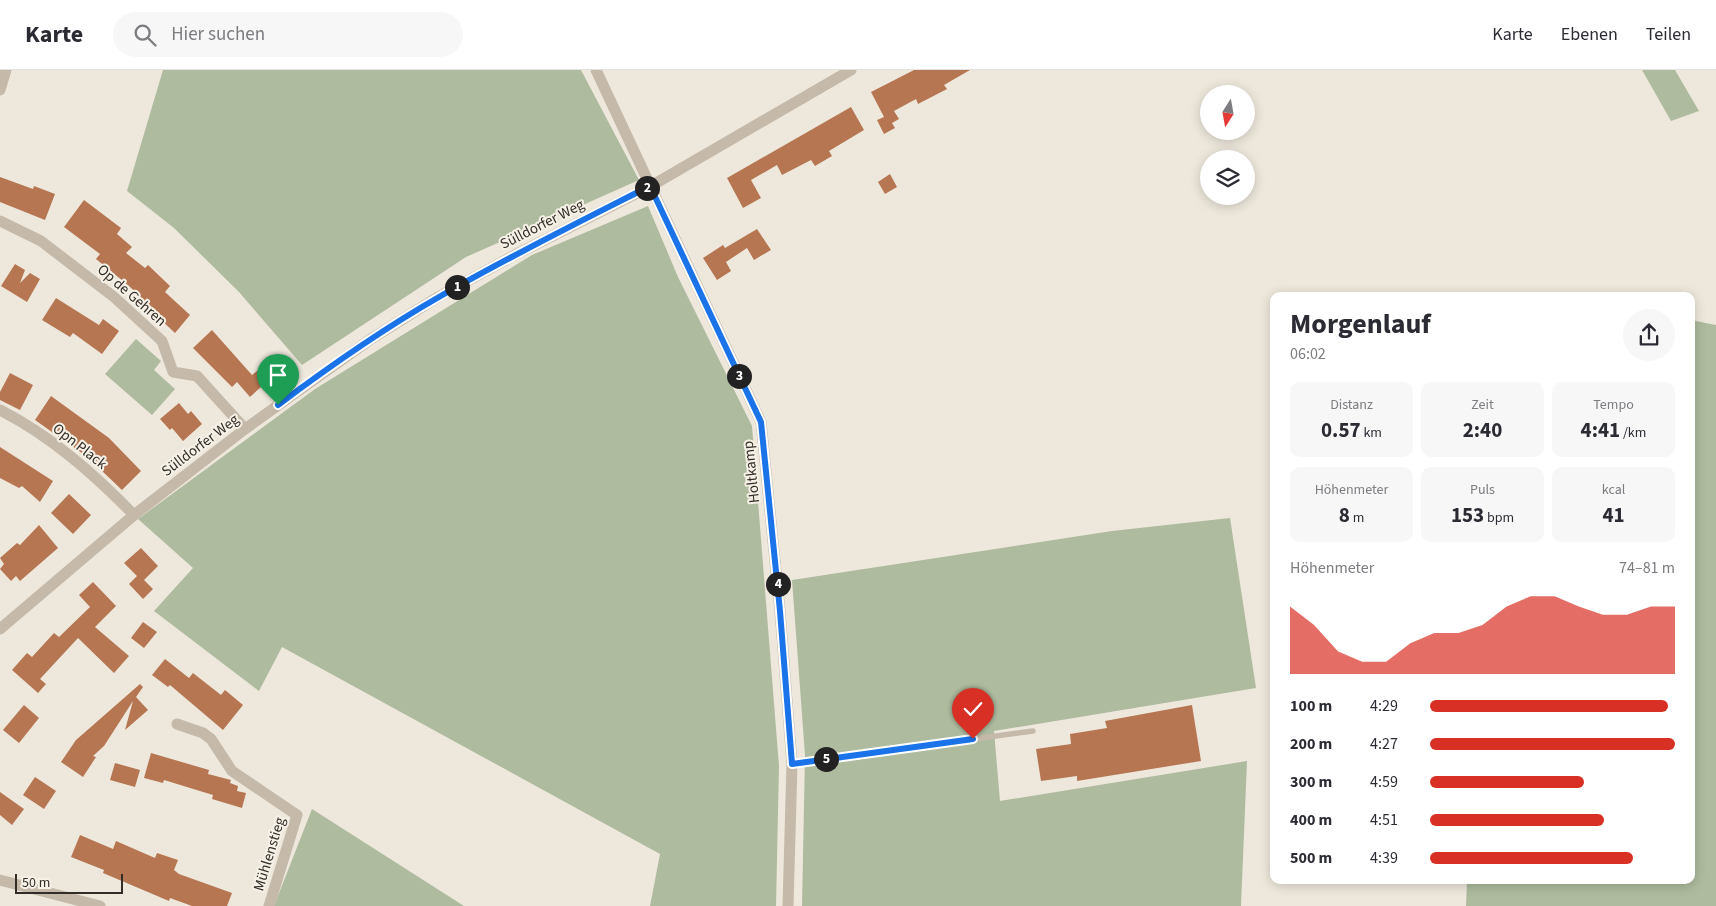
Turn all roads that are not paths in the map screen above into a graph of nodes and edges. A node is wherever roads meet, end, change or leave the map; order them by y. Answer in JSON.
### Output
{"nodes":[{"id":1,"x":6,"y":70,"type":"edge"},
{"id":2,"x":596,"y":70,"type":"edge"},
{"id":3,"x":851,"y":70,"type":"edge"},
{"id":4,"x":0,"y":90,"type":"edge"},
{"id":5,"x":650,"y":186,"type":"junction"},
{"id":6,"x":0,"y":221,"type":"edge"},
{"id":7,"x":0,"y":410,"type":"edge"},
{"id":8,"x":245,"y":429,"type":"junction"},
{"id":9,"x":134,"y":514,"type":"junction"},
{"id":10,"x":0,"y":628,"type":"edge"},
{"id":11,"x":177,"y":724,"type":"dead end"},
{"id":12,"x":1033,"y":731,"type":"dead end"},
{"id":13,"x":792,"y":764,"type":"junction"},
{"id":14,"x":0,"y":880,"type":"edge"},
{"id":15,"x":57,"y":895,"type":"junction"},
{"id":16,"x":52,"y":906,"type":"edge"},
{"id":17,"x":100,"y":906,"type":"edge"},
{"id":18,"x":269,"y":906,"type":"edge"},
{"id":19,"x":788,"y":906,"type":"edge"}],
"edges":[{"from":1,"to":4,"type":"street"},
{"from":2,"to":5,"type":"street","name":"Holtkamp"},
{"from":3,"to":5,"type":"street","name":"Sülldorfer Weg"},
{"from":5,"to":8,"type":"street","name":"Sülldorfer Weg"},
{"from":5,"to":13,"type":"street","name":"Holtkamp"},
{"from":6,"to":8,"type":"street","name":"Op de Gehren"},
{"from":7,"to":9,"type":"street","name":"Opn Plack"},
{"from":8,"to":9,"type":"street","name":"Sülldorfer Weg"},
{"from":9,"to":10,"type":"street","name":"Sülldorfer Weg"},
{"from":11,"to":18,"type":"street","name":"Mühlenstieg"},
{"from":12,"to":13,"type":"lane"},
{"from":13,"to":19,"type":"street","name":"Holtkamp"},
{"from":14,"to":15,"type":"street"},
{"from":15,"to":16,"type":"street"},
{"from":15,"to":17,"type":"street"}]}
